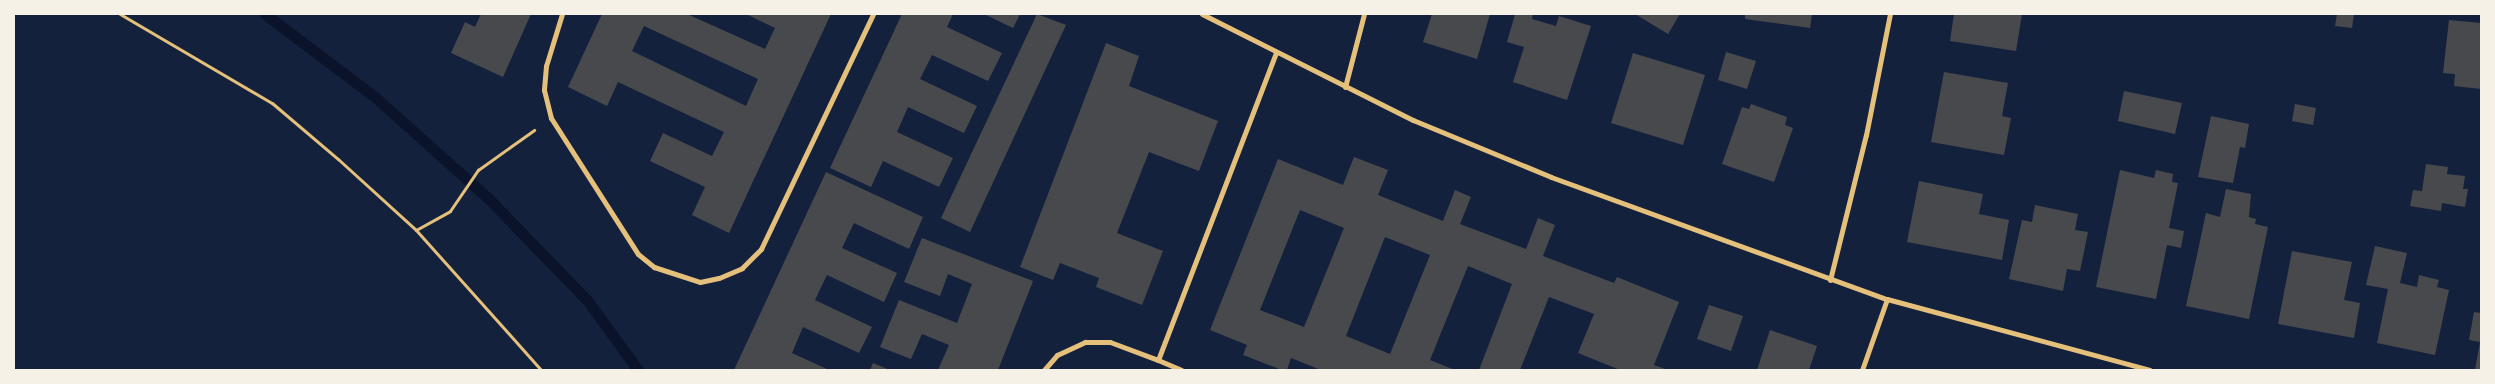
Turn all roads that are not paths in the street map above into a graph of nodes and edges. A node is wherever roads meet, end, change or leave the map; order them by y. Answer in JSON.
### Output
{"nodes":[{"id":1,"x":562,"y":14,"type":"edge"},
{"id":2,"x":873,"y":14,"type":"edge"},
{"id":3,"x":1202,"y":14,"type":"edge"},
{"id":4,"x":1364,"y":14,"type":"edge"},
{"id":5,"x":1890,"y":14,"type":"edge"},
{"id":6,"x":1276,"y":53,"type":"junction"},
{"id":7,"x":1345,"y":87,"type":"junction"},
{"id":8,"x":1830,"y":280,"type":"junction"},
{"id":9,"x":1887,"y":299,"type":"junction"},
{"id":10,"x":1158,"y":360,"type":"junction"},
{"id":11,"x":1044,"y":370,"type":"edge"},
{"id":12,"x":1181,"y":370,"type":"edge"},
{"id":13,"x":1862,"y":370,"type":"edge"},
{"id":14,"x":2150,"y":370,"type":"edge"}],
"edges":[{"from":1,"to":2,"type":"street"},
{"from":3,"to":6,"type":"street"},
{"from":4,"to":7,"type":"street"},
{"from":5,"to":8,"type":"street"},
{"from":6,"to":7,"type":"street"},
{"from":6,"to":10,"type":"street"},
{"from":7,"to":8,"type":"street"},
{"from":8,"to":9,"type":"street"},
{"from":9,"to":13,"type":"street"},
{"from":9,"to":14,"type":"street"},
{"from":10,"to":11,"type":"street"},
{"from":10,"to":12,"type":"street"}]}
